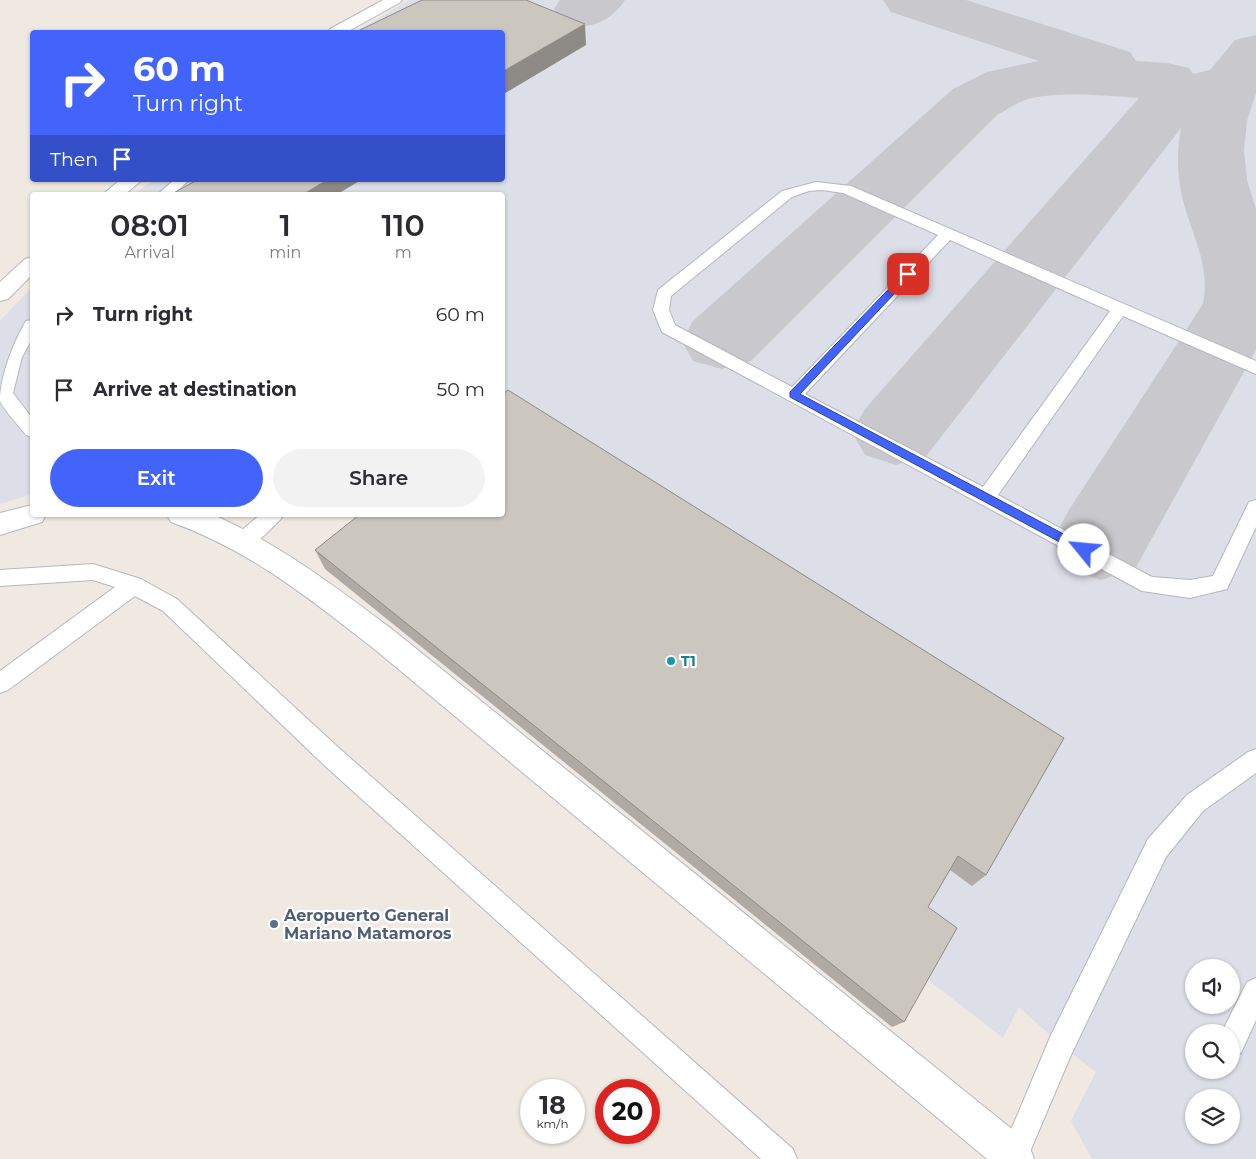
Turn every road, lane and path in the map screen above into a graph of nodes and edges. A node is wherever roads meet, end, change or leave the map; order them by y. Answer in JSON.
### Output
{"nodes":[{"id":1,"x":394,"y":0,"type":"edge"},
{"id":2,"x":340,"y":30,"type":"edge"},
{"id":3,"x":129,"y":182,"type":"edge"},
{"id":4,"x":180,"y":182,"type":"edge"},
{"id":5,"x":116,"y":192,"type":"edge"},
{"id":6,"x":168,"y":192,"type":"edge"},
{"id":7,"x":947,"y":234,"type":"junction"},
{"id":8,"x":30,"y":266,"type":"edge"},
{"id":9,"x":0,"y":294,"type":"edge"},
{"id":10,"x":1120,"y":309,"type":"junction"},
{"id":11,"x":30,"y":329,"type":"edge"},
{"id":12,"x":1256,"y":368,"type":"edge"},
{"id":13,"x":794,"y":395,"type":"junction"},
{"id":14,"x":30,"y":427,"type":"edge"},
{"id":15,"x":986,"y":497,"type":"junction"},
{"id":16,"x":1256,"y":507,"type":"edge"},
{"id":17,"x":30,"y":516,"type":"edge"},
{"id":18,"x":185,"y":517,"type":"edge"},
{"id":19,"x":270,"y":517,"type":"edge"},
{"id":20,"x":0,"y":524,"type":"edge"},
{"id":21,"x":243,"y":541,"type":"junction"},
{"id":22,"x":0,"y":578,"type":"edge"},
{"id":23,"x":134,"y":585,"type":"junction"},
{"id":24,"x":0,"y":682,"type":"edge"},
{"id":25,"x":1256,"y":760,"type":"edge"},
{"id":26,"x":1256,"y":991,"type":"edge"},
{"id":27,"x":1240,"y":1024,"type":"edge"},
{"id":28,"x":1015,"y":1158,"type":"edge"},
{"id":29,"x":783,"y":1159,"type":"edge"}],
"edges":[{"from":1,"to":2,"type":"street"},
{"from":3,"to":5,"type":"street"},
{"from":4,"to":6,"type":"lane"},
{"from":7,"to":10,"type":"lane"},
{"from":7,"to":13,"type":"lane"},
{"from":7,"to":13,"type":"lane"},
{"from":8,"to":9,"type":"street"},
{"from":10,"to":12,"type":"lane"},
{"from":10,"to":15,"type":"lane"},
{"from":11,"to":14,"type":"lane"},
{"from":13,"to":15,"type":"lane"},
{"from":15,"to":16,"type":"lane"},
{"from":17,"to":20,"type":"street"},
{"from":18,"to":21,"type":"street"},
{"from":19,"to":21,"type":"lane"},
{"from":21,"to":28,"type":"street"},
{"from":22,"to":23,"type":"lane"},
{"from":23,"to":24,"type":"lane"},
{"from":23,"to":29,"type":"lane"},
{"from":25,"to":28,"type":"lane"},
{"from":26,"to":27,"type":"lane"}]}
